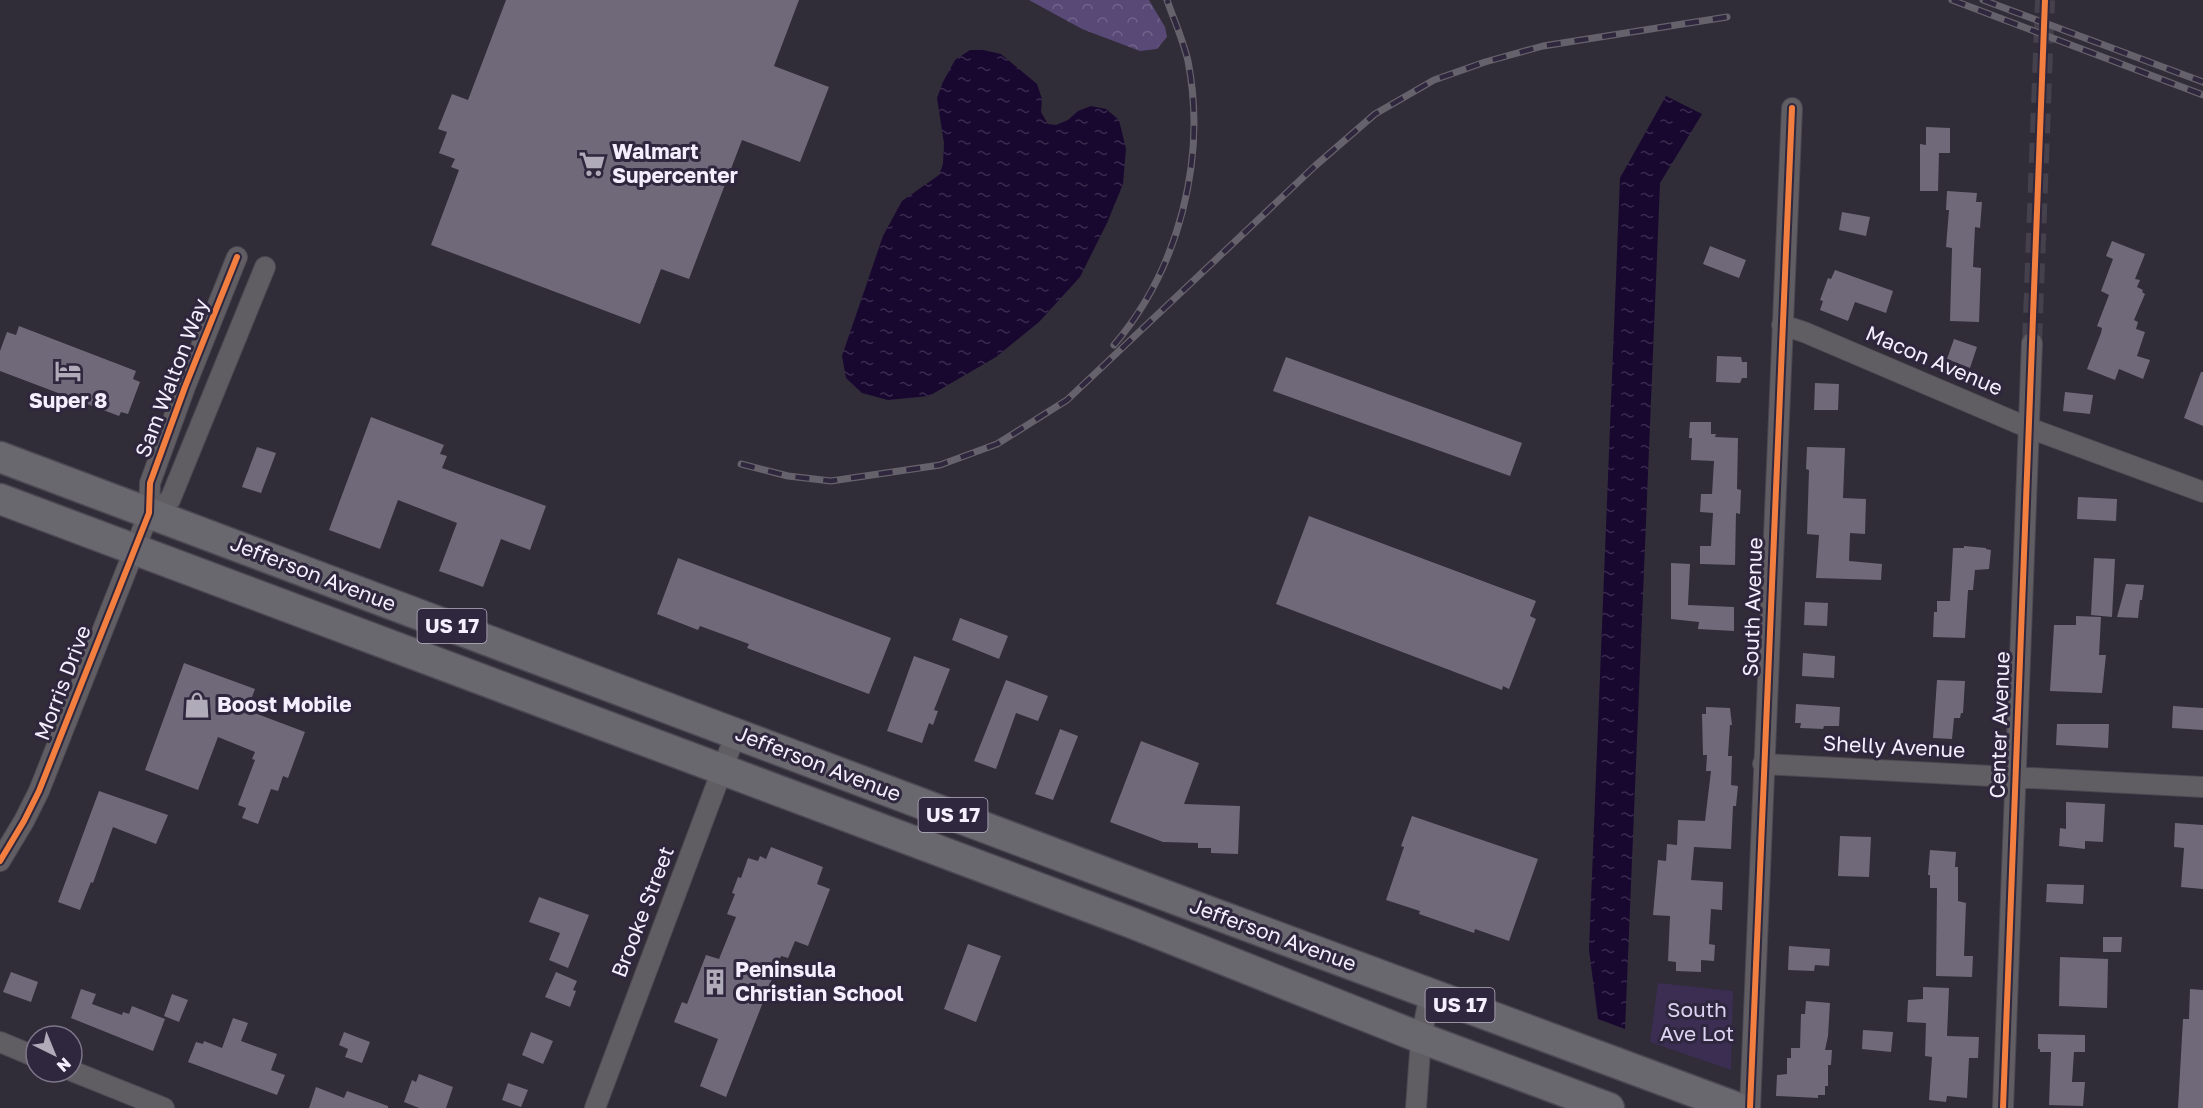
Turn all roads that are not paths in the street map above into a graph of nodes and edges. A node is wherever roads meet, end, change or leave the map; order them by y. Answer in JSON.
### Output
{"nodes":[{"id":1,"x":1792,"y":108,"type":"dead end"},
{"id":2,"x":237,"y":257,"type":"dead end"},
{"id":3,"x":265,"y":267,"type":"dead end"},
{"id":4,"x":1782,"y":325,"type":"junction"},
{"id":5,"x":2032,"y":343,"type":"tunnel mouth"},
{"id":6,"x":2029,"y":428,"type":"junction"},
{"id":7,"x":0,"y":457,"type":"edge"},
{"id":8,"x":2203,"y":492,"type":"edge"},
{"id":9,"x":0,"y":499,"type":"edge"},
{"id":10,"x":149,"y":513,"type":"junction"},
{"id":11,"x":134,"y":549,"type":"junction"},
{"id":12,"x":736,"y":733,"type":"junction"},
{"id":13,"x":1763,"y":764,"type":"junction"},
{"id":14,"x":722,"y":769,"type":"junction"},
{"id":15,"x":2014,"y":777,"type":"junction"},
{"id":16,"x":2203,"y":787,"type":"edge"},
{"id":17,"x":0,"y":861,"type":"edge"},
{"id":18,"x":1430,"y":994,"type":"junction"},
{"id":19,"x":1421,"y":1038,"type":"junction"},
{"id":20,"x":0,"y":1042,"type":"edge"},
{"id":21,"x":24,"y":1052,"type":"edge"},
{"id":22,"x":84,"y":1076,"type":"edge"},
{"id":23,"x":164,"y":1108,"type":"edge"},
{"id":24,"x":595,"y":1108,"type":"edge"},
{"id":25,"x":1416,"y":1108,"type":"edge"},
{"id":26,"x":1609,"y":1108,"type":"edge"},
{"id":27,"x":1738,"y":1108,"type":"edge"},
{"id":28,"x":1750,"y":1108,"type":"edge"},
{"id":29,"x":2003,"y":1108,"type":"edge"}],
"edges":[{"from":1,"to":4,"type":"street","name":"South Avenue"},
{"from":2,"to":10,"type":"street","name":"Sam Walton Way"},
{"from":3,"to":10,"type":"street","name":"Sam Walton Way"},
{"from":4,"to":6,"type":"street","name":"Macon Avenue"},
{"from":4,"to":13,"type":"street","name":"South Avenue"},
{"from":5,"to":6,"type":"street","name":"Center Avenue"},
{"from":6,"to":8,"type":"street","name":"Macon Avenue"},
{"from":6,"to":15,"type":"street","name":"Center Avenue"},
{"from":7,"to":10,"type":"main road","name":"Jefferson Avenue","number":"US 17"},
{"from":9,"to":11,"type":"main road","name":"Jefferson Avenue","number":"US 17"},
{"from":10,"to":11,"type":"street","name":"Morris Drive"},
{"from":10,"to":12,"type":"main road","name":"Jefferson Avenue","number":"US 17"},
{"from":11,"to":14,"type":"main road","name":"Jefferson Avenue","number":"US 17"},
{"from":11,"to":17,"type":"street","name":"Morris Drive"},
{"from":12,"to":14,"type":"street","name":"Brooke Street"},
{"from":12,"to":18,"type":"main road","name":"Jefferson Avenue","number":"US 17"},
{"from":13,"to":15,"type":"street","name":"Shelly Avenue"},
{"from":13,"to":28,"type":"street","name":"South Avenue"},
{"from":14,"to":19,"type":"main road","name":"Jefferson Avenue","number":"US 17"},
{"from":14,"to":24,"type":"street","name":"Brooke Street"},
{"from":15,"to":16,"type":"street","name":"Shelly Avenue"},
{"from":15,"to":29,"type":"street","name":"Center Avenue"},
{"from":18,"to":19,"type":"street"},
{"from":18,"to":27,"type":"main road","name":"Jefferson Avenue","number":"US 17"},
{"from":19,"to":25,"type":"street"},
{"from":19,"to":26,"type":"main road","name":"Jefferson Avenue","number":"US 17"},
{"from":20,"to":21,"type":"street"},
{"from":22,"to":23,"type":"street"}]}
